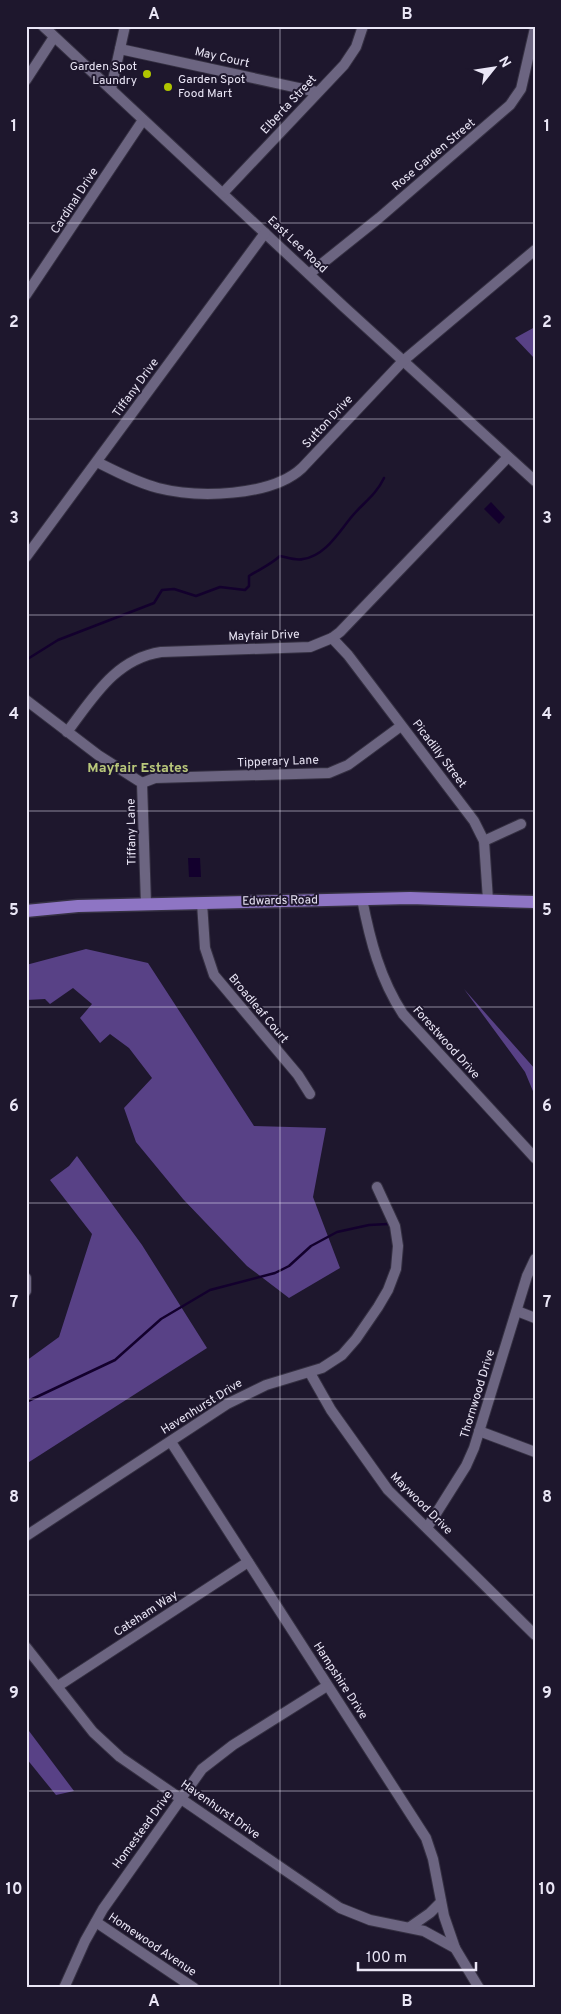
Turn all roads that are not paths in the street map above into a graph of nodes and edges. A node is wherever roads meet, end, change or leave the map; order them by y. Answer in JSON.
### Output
{"nodes":[{"id":1,"x":43,"y":26,"type":"edge"},
{"id":2,"x":125,"y":26,"type":"edge"},
{"id":3,"x":363,"y":26,"type":"edge"},
{"id":4,"x":535,"y":28,"type":"edge"},
{"id":5,"x":54,"y":37,"type":"junction"},
{"id":6,"x":120,"y":49,"type":"junction"},
{"id":7,"x":26,"y":80,"type":"edge"},
{"id":8,"x":111,"y":90,"type":"junction"},
{"id":9,"x":317,"y":92,"type":"junction"},
{"id":10,"x":143,"y":120,"type":"junction"},
{"id":11,"x":223,"y":193,"type":"junction"},
{"id":12,"x":266,"y":233,"type":"junction"},
{"id":13,"x":535,"y":250,"type":"edge"},
{"id":14,"x":309,"y":274,"type":"junction"},
{"id":15,"x":26,"y":295,"type":"edge"},
{"id":16,"x":403,"y":361,"type":"junction"},
{"id":17,"x":508,"y":457,"type":"junction"},
{"id":18,"x":98,"y":462,"type":"junction"},
{"id":19,"x":535,"y":481,"type":"edge"},
{"id":20,"x":26,"y":557,"type":"edge"},
{"id":21,"x":332,"y":638,"type":"junction"},
{"id":22,"x":26,"y":700,"type":"edge"},
{"id":23,"x":402,"y":726,"type":"junction"},
{"id":24,"x":67,"y":732,"type":"junction"},
{"id":25,"x":142,"y":783,"type":"junction"},
{"id":26,"x":521,"y":824,"type":"dead end"},
{"id":27,"x":484,"y":841,"type":"junction"},
{"id":28,"x":362,"y":899,"type":"junction"},
{"id":29,"x":488,"y":900,"type":"junction"},
{"id":30,"x":535,"y":902,"type":"edge"},
{"id":31,"x":202,"y":903,"type":"junction"},
{"id":32,"x":146,"y":904,"type":"junction"},
{"id":33,"x":26,"y":911,"type":"edge"},
{"id":34,"x":310,"y":1094,"type":"dead end"},
{"id":35,"x":535,"y":1158,"type":"edge"},
{"id":36,"x":377,"y":1186,"type":"dead end"},
{"id":37,"x":535,"y":1259,"type":"edge"},
{"id":38,"x":26,"y":1278,"type":"edge"},
{"id":39,"x":26,"y":1291,"type":"edge"},
{"id":40,"x":517,"y":1312,"type":"junction"},
{"id":41,"x":535,"y":1318,"type":"edge"},
{"id":42,"x":310,"y":1373,"type":"junction"},
{"id":43,"x":480,"y":1431,"type":"junction"},
{"id":44,"x":171,"y":1442,"type":"junction"},
{"id":45,"x":535,"y":1452,"type":"edge"},
{"id":46,"x":427,"y":1528,"type":"junction"},
{"id":47,"x":26,"y":1536,"type":"edge"},
{"id":48,"x":248,"y":1562,"type":"junction"},
{"id":49,"x":535,"y":1635,"type":"edge"},
{"id":50,"x":26,"y":1646,"type":"edge"},
{"id":51,"x":58,"y":1686,"type":"junction"},
{"id":52,"x":327,"y":1686,"type":"junction"},
{"id":53,"x":181,"y":1799,"type":"junction"},
{"id":54,"x":441,"y":1902,"type":"junction"},
{"id":55,"x":96,"y":1922,"type":"junction"},
{"id":56,"x":410,"y":1927,"type":"junction"},
{"id":57,"x":455,"y":1948,"type":"junction"},
{"id":58,"x":64,"y":1988,"type":"edge"},
{"id":59,"x":194,"y":1988,"type":"edge"},
{"id":60,"x":479,"y":1988,"type":"edge"}],
"edges":[{"from":1,"to":5,"type":"street","name":"East Lee Road"},
{"from":2,"to":6,"type":"street"},
{"from":3,"to":9,"type":"street","name":"Elberta Street"},
{"from":4,"to":14,"type":"street","name":"Rose Garden Street"},
{"from":5,"to":7,"type":"street"},
{"from":5,"to":8,"type":"street","name":"East Lee Road"},
{"from":6,"to":8,"type":"street"},
{"from":6,"to":9,"type":"street","name":"May Court"},
{"from":8,"to":10,"type":"street","name":"East Lee Road"},
{"from":9,"to":11,"type":"street","name":"Elberta Street"},
{"from":10,"to":11,"type":"street","name":"East Lee Road"},
{"from":10,"to":15,"type":"street","name":"Cardinal Drive"},
{"from":11,"to":12,"type":"street","name":"East Lee Road"},
{"from":12,"to":14,"type":"street","name":"East Lee Road"},
{"from":12,"to":18,"type":"street","name":"Tiffany Drive"},
{"from":13,"to":16,"type":"street","name":"Sutton Drive"},
{"from":14,"to":16,"type":"street","name":"East Lee Road"},
{"from":16,"to":17,"type":"street","name":"East Lee Road"},
{"from":16,"to":18,"type":"street","name":"Sutton Drive"},
{"from":17,"to":19,"type":"street","name":"East Lee Road"},
{"from":17,"to":21,"type":"street","name":"Mayfair Drive"},
{"from":18,"to":20,"type":"street","name":"Tiffany Drive"},
{"from":21,"to":23,"type":"street","name":"Picadilly Street"},
{"from":21,"to":24,"type":"street","name":"Mayfair Drive"},
{"from":22,"to":24,"type":"street","name":"Tiffany Lane"},
{"from":23,"to":25,"type":"street","name":"Tipperary Lane"},
{"from":23,"to":27,"type":"street","name":"Picadilly Street"},
{"from":24,"to":25,"type":"street","name":"Tiffany Lane"},
{"from":25,"to":32,"type":"street","name":"Tiffany Lane"},
{"from":26,"to":27,"type":"street"},
{"from":27,"to":29,"type":"street","name":"Picadilly Street"},
{"from":28,"to":29,"type":"main road","name":"Edwards Road"},
{"from":28,"to":31,"type":"main road","name":"Edwards Road"},
{"from":28,"to":35,"type":"street","name":"Forestwood Drive"},
{"from":29,"to":30,"type":"main road","name":"Edwards Road"},
{"from":31,"to":32,"type":"main road","name":"Edwards Road"},
{"from":31,"to":34,"type":"street","name":"Broadleaf Court"},
{"from":32,"to":33,"type":"main road","name":"Edwards Road"},
{"from":36,"to":42,"type":"street","name":"Havenhurst Drive"},
{"from":37,"to":40,"type":"street","name":"Thornwood Drive"},
{"from":38,"to":39,"type":"street"},
{"from":40,"to":41,"type":"street"},
{"from":40,"to":43,"type":"street","name":"Thornwood Drive"},
{"from":42,"to":44,"type":"street","name":"Havenhurst Drive"},
{"from":42,"to":46,"type":"street","name":"Maywood Drive"},
{"from":43,"to":45,"type":"street"},
{"from":43,"to":46,"type":"street","name":"Thornwood Drive"},
{"from":44,"to":47,"type":"street","name":"Havenhurst Drive"},
{"from":44,"to":48,"type":"street","name":"Hampshire Drive"},
{"from":46,"to":49,"type":"street","name":"Maywood Drive"},
{"from":48,"to":51,"type":"street","name":"Cateham Way"},
{"from":48,"to":52,"type":"street","name":"Hampshire Drive"},
{"from":50,"to":51,"type":"street","name":"Havenhurst Drive"},
{"from":51,"to":53,"type":"street","name":"Havenhurst Drive"},
{"from":52,"to":53,"type":"street","name":"Homestead Drive"},
{"from":52,"to":54,"type":"street","name":"Hampshire Drive"},
{"from":53,"to":55,"type":"street","name":"Homestead Drive"},
{"from":53,"to":56,"type":"street","name":"Havenhurst Drive"},
{"from":54,"to":56,"type":"street"},
{"from":54,"to":57,"type":"street","name":"Hampshire Drive"},
{"from":55,"to":58,"type":"street","name":"Homestead Drive"},
{"from":55,"to":59,"type":"street","name":"Homewood Avenue"},
{"from":56,"to":57,"type":"street","name":"Havenhurst Drive"},
{"from":57,"to":60,"type":"street"}]}
